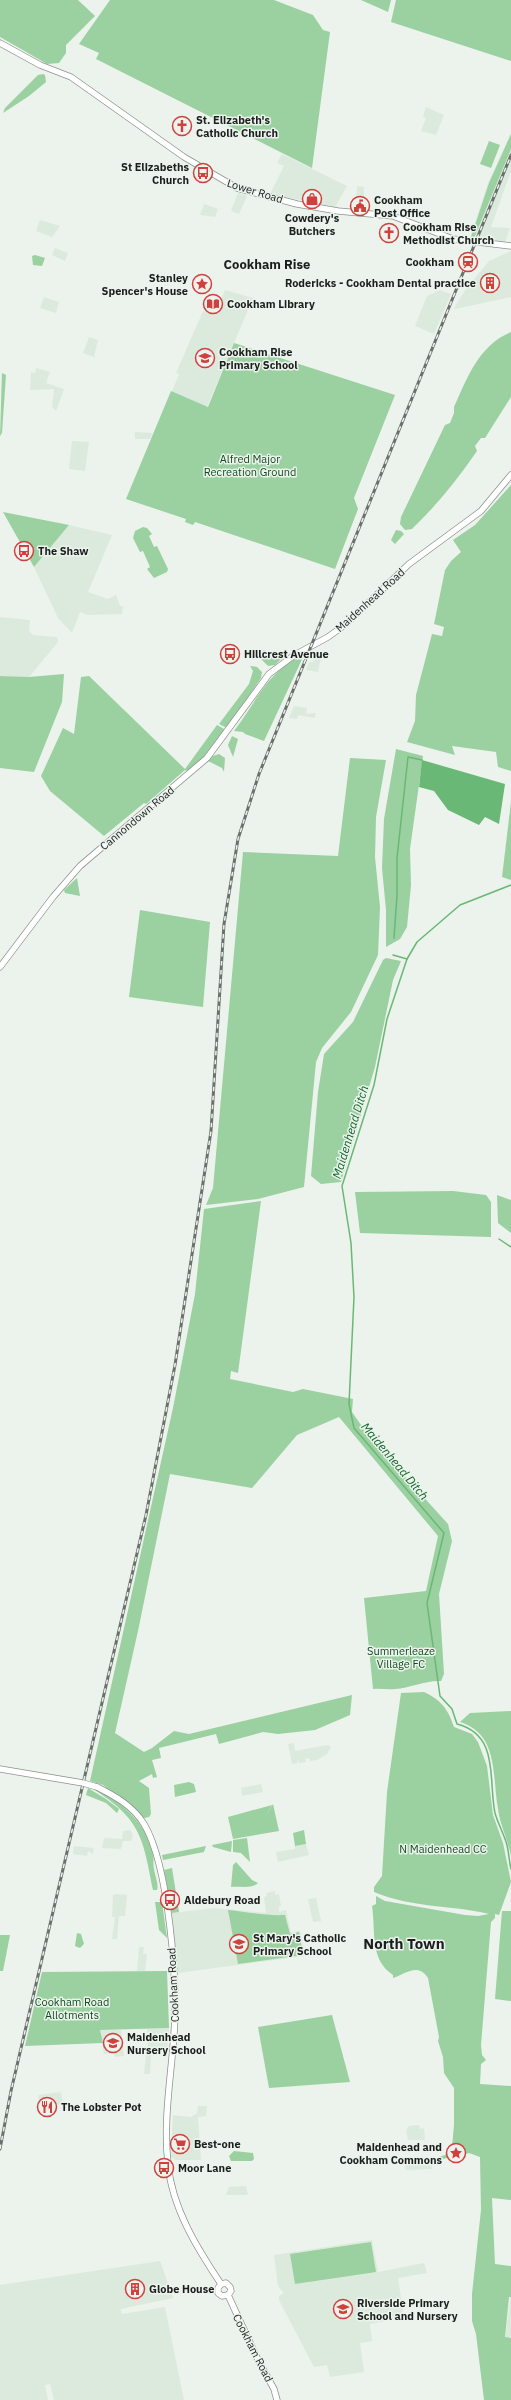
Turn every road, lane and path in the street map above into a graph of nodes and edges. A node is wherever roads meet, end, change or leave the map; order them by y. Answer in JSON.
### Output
{"nodes":[{"id":1,"x":0,"y":43,"type":"edge"},
{"id":2,"x":511,"y":246,"type":"edge"},
{"id":3,"x":511,"y":475,"type":"edge"},
{"id":4,"x":218,"y":745,"type":"joint"},
{"id":5,"x":0,"y":967,"type":"edge"},
{"id":6,"x":0,"y":1769,"type":"edge"},
{"id":7,"x":221,"y":2284,"type":"junction"},
{"id":8,"x":228,"y":2296,"type":"junction"},
{"id":9,"x":277,"y":2400,"type":"edge"}],
"edges":[{"from":1,"to":2,"type":"main road","name":"Lower Road"},
{"from":3,"to":4,"type":"main road","name":"Maidenhead Road"},
{"from":4,"to":5,"type":"main road","name":"Cannondown Road"},
{"from":6,"to":7,"type":"main road","name":"Cookham Road","bridge":true},
{"from":7,"to":8,"type":"main road","name":"Cookham Road"},
{"from":7,"to":8,"type":"main road","name":"Cookham Road"},
{"from":8,"to":9,"type":"main road","name":"Cookham Road"}]}
